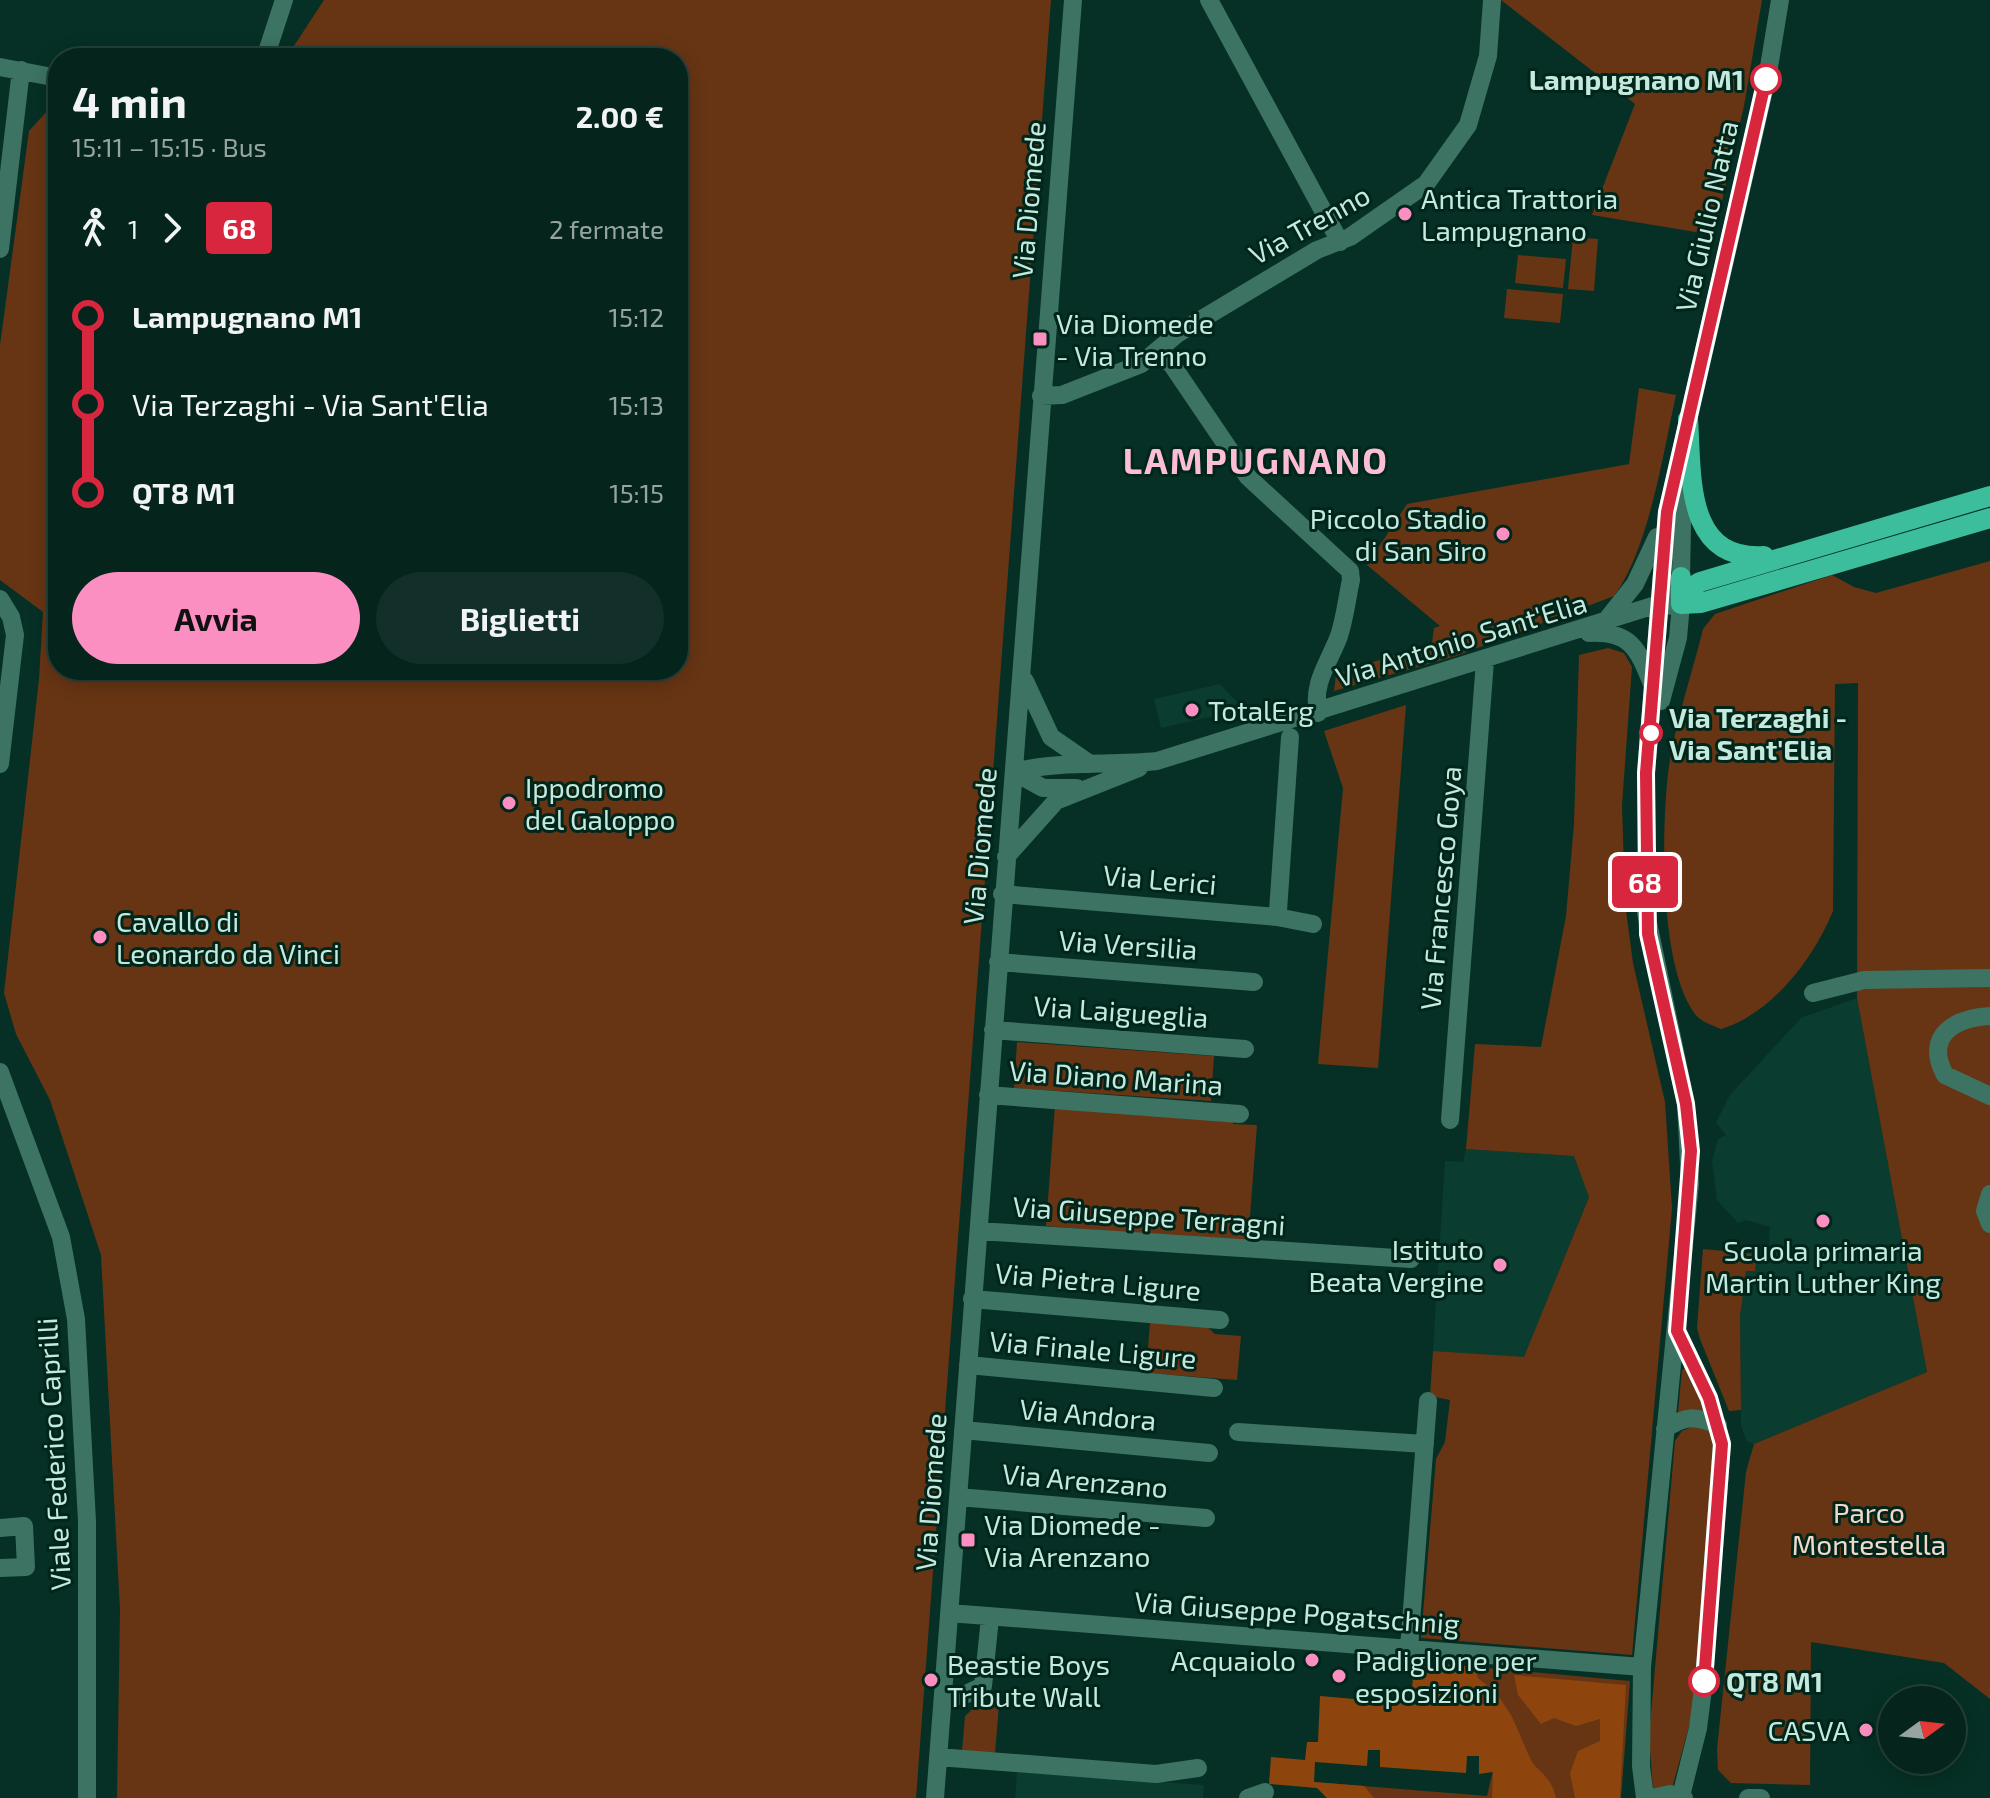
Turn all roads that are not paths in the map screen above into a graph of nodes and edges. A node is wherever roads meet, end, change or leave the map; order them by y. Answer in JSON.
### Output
{"nodes":[{"id":1,"x":284,"y":0,"type":"edge"},
{"id":2,"x":1073,"y":0,"type":"edge"},
{"id":3,"x":1209,"y":0,"type":"edge"},
{"id":4,"x":1492,"y":0,"type":"edge"},
{"id":5,"x":1780,"y":0,"type":"edge"},
{"id":6,"x":268,"y":48,"type":"edge"},
{"id":7,"x":0,"y":67,"type":"edge"},
{"id":8,"x":21,"y":70,"type":"junction"},
{"id":9,"x":48,"y":76,"type":"edge"},
{"id":10,"x":1340,"y":242,"type":"junction"},
{"id":11,"x":0,"y":249,"type":"edge"},
{"id":12,"x":1157,"y":351,"type":"junction"},
{"id":13,"x":1041,"y":396,"type":"junction"},
{"id":14,"x":1688,"y":419,"type":"junction"},
{"id":15,"x":1684,"y":444,"type":"junction"},
{"id":16,"x":1990,"y":496,"type":"edge"},
{"id":17,"x":1667,"y":512,"type":"junction"},
{"id":18,"x":1990,"y":518,"type":"edge"},
{"id":19,"x":1804,"y":551,"type":"junction"},
{"id":20,"x":0,"y":599,"type":"edge"},
{"id":21,"x":1680,"y":600,"type":"junction"},
{"id":22,"x":1658,"y":606,"type":"junction"},
{"id":23,"x":1603,"y":624,"type":"junction"},
{"id":24,"x":1566,"y":635,"type":"junction"},
{"id":25,"x":1485,"y":661,"type":"junction"},
{"id":26,"x":1023,"y":674,"type":"junction"},
{"id":27,"x":1654,"y":691,"type":"junction"},
{"id":28,"x":4,"y":704,"type":"edge"},
{"id":29,"x":1318,"y":713,"type":"junction"},
{"id":30,"x":1651,"y":732,"type":"junction"},
{"id":31,"x":1290,"y":737,"type":"dead end"},
{"id":32,"x":1157,"y":761,"type":"junction"},
{"id":33,"x":0,"y":764,"type":"edge"},
{"id":34,"x":1093,"y":766,"type":"junction"},
{"id":35,"x":1014,"y":772,"type":"junction"},
{"id":36,"x":1096,"y":785,"type":"junction"},
{"id":37,"x":1006,"y":857,"type":"junction"},
{"id":38,"x":1002,"y":894,"type":"junction"},
{"id":39,"x":1278,"y":911,"type":"dead end"},
{"id":40,"x":1313,"y":924,"type":"dead end"},
{"id":41,"x":998,"y":962,"type":"junction"},
{"id":42,"x":1990,"y":978,"type":"edge"},
{"id":43,"x":1254,"y":982,"type":"dead end"},
{"id":44,"x":1813,"y":993,"type":"dead end"},
{"id":45,"x":1990,"y":1016,"type":"edge"},
{"id":46,"x":993,"y":1030,"type":"junction"},
{"id":47,"x":1245,"y":1049,"type":"dead end"},
{"id":48,"x":0,"y":1072,"type":"edge"},
{"id":49,"x":0,"y":1090,"type":"edge"},
{"id":50,"x":988,"y":1095,"type":"junction"},
{"id":51,"x":1990,"y":1096,"type":"edge"},
{"id":52,"x":1240,"y":1114,"type":"dead end"},
{"id":53,"x":18,"y":1115,"type":"junction"},
{"id":54,"x":1450,"y":1120,"type":"dead end"},
{"id":55,"x":1990,"y":1194,"type":"edge"},
{"id":56,"x":1990,"y":1224,"type":"edge"},
{"id":57,"x":979,"y":1231,"type":"junction"},
{"id":58,"x":1411,"y":1259,"type":"dead end"},
{"id":59,"x":972,"y":1299,"type":"junction"},
{"id":60,"x":1220,"y":1320,"type":"dead end"},
{"id":61,"x":1677,"y":1331,"type":"junction"},
{"id":62,"x":968,"y":1365,"type":"junction"},
{"id":63,"x":1214,"y":1388,"type":"dead end"},
{"id":64,"x":1428,"y":1401,"type":"dead end"},
{"id":65,"x":1718,"y":1425,"type":"junction"},
{"id":66,"x":1665,"y":1429,"type":"junction"},
{"id":67,"x":963,"y":1430,"type":"junction"},
{"id":68,"x":1238,"y":1432,"type":"dead end"},
{"id":69,"x":1425,"y":1444,"type":"junction"},
{"id":70,"x":1209,"y":1453,"type":"dead end"},
{"id":71,"x":958,"y":1497,"type":"junction"},
{"id":72,"x":1206,"y":1518,"type":"dead end"},
{"id":73,"x":0,"y":1528,"type":"edge"},
{"id":74,"x":0,"y":1568,"type":"edge"},
{"id":75,"x":949,"y":1613,"type":"junction"},
{"id":76,"x":990,"y":1618,"type":"junction"},
{"id":77,"x":1409,"y":1648,"type":"junction"},
{"id":78,"x":1642,"y":1667,"type":"junction"},
{"id":79,"x":944,"y":1696,"type":"junction"},
{"id":80,"x":938,"y":1757,"type":"junction"},
{"id":81,"x":1198,"y":1768,"type":"dead end"},
{"id":82,"x":1683,"y":1797,"type":"edge"},
{"id":83,"x":87,"y":1798,"type":"edge"},
{"id":84,"x":935,"y":1798,"type":"edge"},
{"id":85,"x":1645,"y":1798,"type":"edge"},
{"id":86,"x":1652,"y":1798,"type":"edge"},
{"id":87,"x":1748,"y":1798,"type":"edge"},
{"id":88,"x":1761,"y":1798,"type":"edge"}],
"edges":[{"from":1,"to":6,"type":"street"},
{"from":2,"to":13,"type":"street","name":"Via Diomede"},
{"from":3,"to":10,"type":"street"},
{"from":4,"to":10,"type":"street","name":"Via Trenno"},
{"from":5,"to":14,"type":"street","name":"Via Giulio Natta"},
{"from":7,"to":8,"type":"street"},
{"from":8,"to":9,"type":"street"},
{"from":8,"to":11,"type":"street"},
{"from":10,"to":12,"type":"street","name":"Via Trenno"},
{"from":12,"to":13,"type":"street","name":"Via Trenno"},
{"from":12,"to":29,"type":"street"},
{"from":13,"to":26,"type":"street","name":"Via Diomede"},
{"from":14,"to":15,"type":"street","name":"Via Giulio Natta"},
{"from":14,"to":19,"type":"main road"},
{"from":15,"to":17,"type":"street","name":"Via Giulio Natta"},
{"from":15,"to":21,"type":"street","name":"Via Giulio Natta"},
{"from":16,"to":19,"type":"main road","name":"Via Antonio Sant'Elia"},
{"from":17,"to":22,"type":"street","name":"Via Giulio Natta"},
{"from":17,"to":23,"type":"street","name":"Via Giulio Natta"},
{"from":18,"to":21,"type":"main road","name":"Via Antonio Sant'Elia"},
{"from":19,"to":21,"type":"main road","name":"Via Antonio Sant'Elia"},
{"from":20,"to":28,"type":"street"},
{"from":21,"to":22,"type":"street","name":"Via Antonio Sant'Elia"},
{"from":21,"to":22,"type":"street","name":"Via Antonio Sant'Elia"},
{"from":21,"to":30,"type":"street","name":"Via Giulio Natta"},
{"from":22,"to":23,"type":"street","name":"Via Antonio Sant'Elia"},
{"from":22,"to":27,"type":"street","name":"Via Giulio Natta"},
{"from":23,"to":24,"type":"street","name":"Via Antonio Sant'Elia"},
{"from":24,"to":25,"type":"street","name":"Via Antonio Sant'Elia"},
{"from":24,"to":27,"type":"street"},
{"from":25,"to":29,"type":"street","name":"Via Antonio Sant'Elia"},
{"from":25,"to":54,"type":"street","name":"Via Francesco Goya"},
{"from":26,"to":34,"type":"street"},
{"from":26,"to":35,"type":"street","name":"Via Diomede"},
{"from":27,"to":30,"type":"street","name":"Via Giulio Natta"},
{"from":28,"to":33,"type":"street"},
{"from":29,"to":32,"type":"street","name":"Via Antonio Sant'Elia"},
{"from":30,"to":61,"type":"street"},
{"from":31,"to":39,"type":"street"},
{"from":32,"to":34,"type":"street","name":"Via Antonio Sant'Elia"},
{"from":32,"to":36,"type":"street"},
{"from":34,"to":35,"type":"street","name":"Via Antonio Sant'Elia"},
{"from":35,"to":36,"type":"street"},
{"from":35,"to":37,"type":"street","name":"Via Diomede"},
{"from":36,"to":37,"type":"street"},
{"from":37,"to":38,"type":"street","name":"Via Diomede"},
{"from":38,"to":40,"type":"street","name":"Via Lerici"},
{"from":38,"to":41,"type":"street","name":"Via Diomede"},
{"from":41,"to":43,"type":"street","name":"Via Versilia"},
{"from":41,"to":46,"type":"street","name":"Via Diomede"},
{"from":42,"to":44,"type":"street"},
{"from":45,"to":51,"type":"street"},
{"from":46,"to":47,"type":"street","name":"Via Laigueglia"},
{"from":46,"to":50,"type":"street","name":"Via Diomede"},
{"from":48,"to":53,"type":"street","name":"Viale Federico Caprilli"},
{"from":49,"to":53,"type":"street","name":"Viale Federico Caprilli"},
{"from":50,"to":52,"type":"street","name":"Via Diano Marina"},
{"from":50,"to":57,"type":"street","name":"Via Diomede"},
{"from":53,"to":83,"type":"street","name":"Viale Federico Caprilli"},
{"from":55,"to":56,"type":"street"},
{"from":57,"to":58,"type":"street","name":"Via Giuseppe Terragni"},
{"from":57,"to":59,"type":"street","name":"Via Diomede"},
{"from":59,"to":60,"type":"street","name":"Via Pietra Ligure"},
{"from":59,"to":62,"type":"street","name":"Via Diomede"},
{"from":61,"to":65,"type":"street"},
{"from":61,"to":66,"type":"street"},
{"from":62,"to":63,"type":"street","name":"Via Finale Ligure"},
{"from":62,"to":67,"type":"street","name":"Via Diomede"},
{"from":64,"to":69,"type":"street"},
{"from":65,"to":66,"type":"street"},
{"from":65,"to":82,"type":"street"},
{"from":66,"to":78,"type":"street"},
{"from":67,"to":70,"type":"street","name":"Via Andora"},
{"from":67,"to":71,"type":"street","name":"Via Diomede"},
{"from":68,"to":69,"type":"street"},
{"from":69,"to":77,"type":"street"},
{"from":71,"to":72,"type":"street","name":"Via Arenzano"},
{"from":71,"to":75,"type":"street","name":"Via Diomede"},
{"from":73,"to":74,"type":"street"},
{"from":75,"to":76,"type":"street","name":"Via Giuseppe Pogatschnig"},
{"from":75,"to":79,"type":"street","name":"Via Diomede"},
{"from":76,"to":77,"type":"street","name":"Via Giuseppe Pogatschnig"},
{"from":76,"to":79,"type":"street"},
{"from":77,"to":78,"type":"street","name":"Via Giuseppe Pogatschnig"},
{"from":78,"to":85,"type":"street"},
{"from":79,"to":80,"type":"street","name":"Via Diomede"},
{"from":80,"to":81,"type":"street"},
{"from":80,"to":84,"type":"street","name":"Via Diomede"},
{"from":82,"to":86,"type":"street"},
{"from":87,"to":88,"type":"street"}]}
